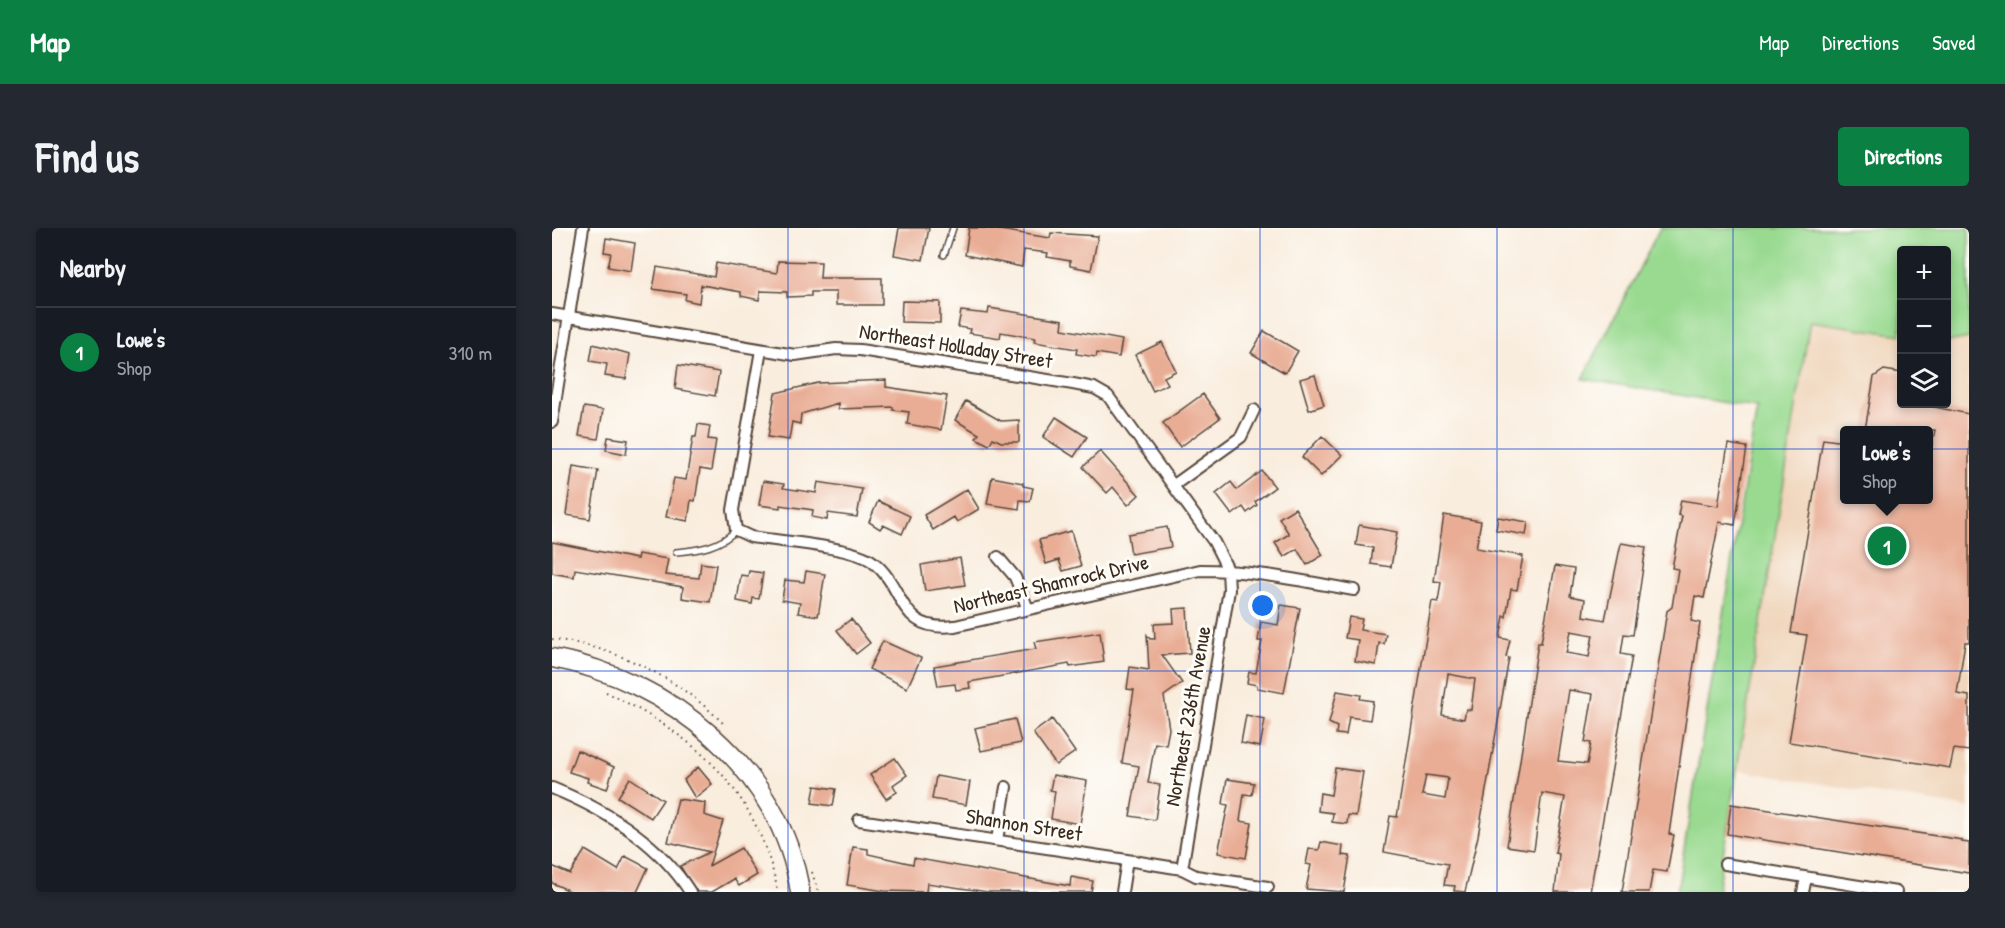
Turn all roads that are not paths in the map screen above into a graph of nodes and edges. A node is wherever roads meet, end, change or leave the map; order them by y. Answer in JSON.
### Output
{"nodes":[{"id":1,"x":583,"y":228,"type":"edge"},
{"id":2,"x":953,"y":228,"type":"edge"},
{"id":3,"x":944,"y":255,"type":"dead end"},
{"id":4,"x":552,"y":314,"type":"edge"},
{"id":5,"x":569,"y":316,"type":"junction"},
{"id":6,"x":761,"y":350,"type":"junction"},
{"id":7,"x":1254,"y":410,"type":"dead end"},
{"id":8,"x":552,"y":422,"type":"edge"},
{"id":9,"x":1174,"y":485,"type":"junction"},
{"id":10,"x":736,"y":530,"type":"junction"},
{"id":11,"x":676,"y":552,"type":"dead end"},
{"id":12,"x":998,"y":557,"type":"dead end"},
{"id":13,"x":1228,"y":570,"type":"junction"},
{"id":14,"x":1354,"y":590,"type":"dead end"},
{"id":15,"x":1028,"y":609,"type":"junction"},
{"id":16,"x":552,"y":658,"type":"edge"},
{"id":17,"x":552,"y":788,"type":"edge"},
{"id":18,"x":1006,"y":788,"type":"dead end"},
{"id":19,"x":859,"y":820,"type":"dead end"},
{"id":20,"x":997,"y":840,"type":"junction"},
{"id":21,"x":1127,"y":860,"type":"junction"},
{"id":22,"x":1725,"y":864,"type":"dead end"},
{"id":23,"x":1182,"y":869,"type":"junction"},
{"id":24,"x":1806,"y":878,"type":"junction"},
{"id":25,"x":1268,"y":887,"type":"dead end"},
{"id":26,"x":690,"y":892,"type":"edge"},
{"id":27,"x":800,"y":892,"type":"edge"},
{"id":28,"x":1122,"y":892,"type":"edge"},
{"id":29,"x":1803,"y":892,"type":"edge"},
{"id":30,"x":1896,"y":892,"type":"edge"}],
"edges":[{"from":1,"to":5,"type":"street"},
{"from":2,"to":3,"type":"lane"},
{"from":4,"to":5,"type":"street","name":"Northeast Holladay Street"},
{"from":5,"to":6,"type":"street","name":"Northeast Holladay Street"},
{"from":5,"to":8,"type":"street"},
{"from":6,"to":9,"type":"street","name":"Northeast Holladay Street"},
{"from":6,"to":10,"type":"street"},
{"from":7,"to":9,"type":"street"},
{"from":9,"to":13,"type":"street","name":"Northeast Holladay Street"},
{"from":10,"to":11,"type":"lane"},
{"from":10,"to":15,"type":"street","name":"Northeast Shamrock Drive"},
{"from":12,"to":15,"type":"street"},
{"from":13,"to":14,"type":"street","name":"Northeast Shamrock Drive"},
{"from":13,"to":15,"type":"street","name":"Northeast Shamrock Drive"},
{"from":13,"to":23,"type":"street","name":"Northeast 236th Avenue"},
{"from":16,"to":27,"type":"highway"},
{"from":17,"to":26,"type":"street"},
{"from":18,"to":20,"type":"street"},
{"from":19,"to":20,"type":"street","name":"Shannon Street"},
{"from":20,"to":21,"type":"street","name":"Shannon Street"},
{"from":21,"to":23,"type":"street","name":"Shannon Street"},
{"from":21,"to":28,"type":"street"},
{"from":22,"to":24,"type":"street"},
{"from":23,"to":25,"type":"street","name":"Shannon Street"},
{"from":24,"to":29,"type":"street"},
{"from":24,"to":30,"type":"street"}]}
